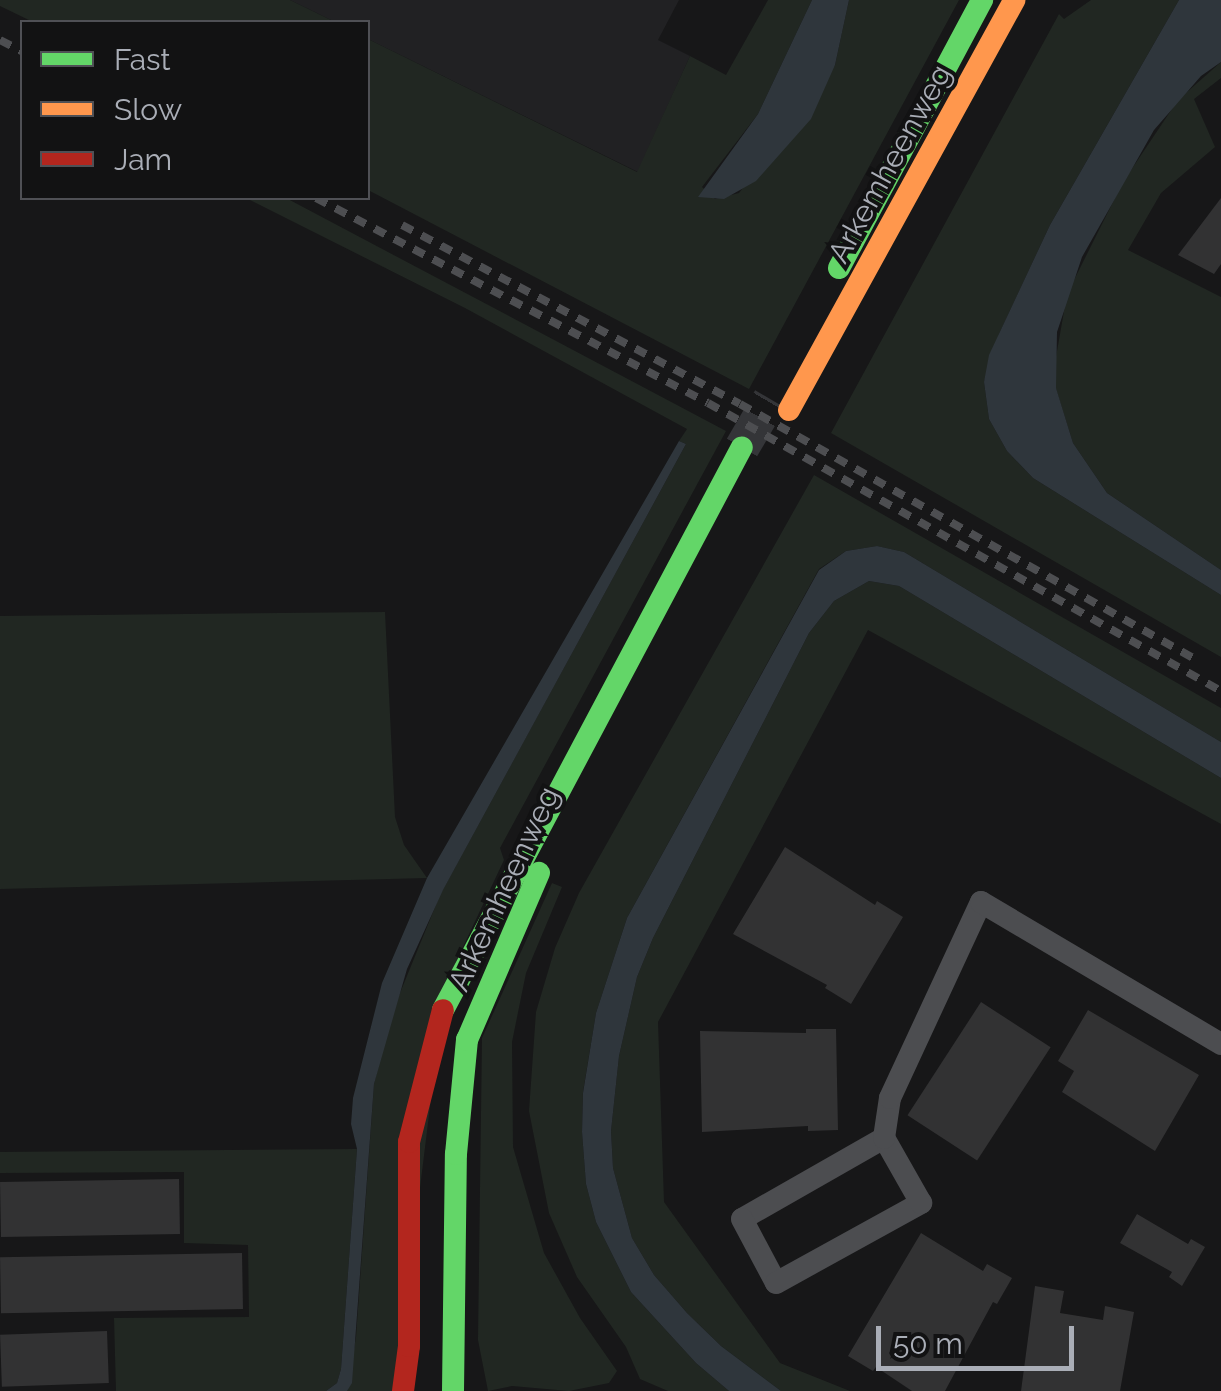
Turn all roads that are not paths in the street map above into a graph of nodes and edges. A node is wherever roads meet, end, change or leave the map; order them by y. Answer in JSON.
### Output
{"nodes":[{"id":1,"x":982,"y":0,"type":"edge"},
{"id":2,"x":1014,"y":0,"type":"edge"},
{"id":3,"x":1221,"y":1044,"type":"edge"},
{"id":4,"x":884,"y":1138,"type":"junction"},
{"id":5,"x":457,"y":1336,"type":"junction"},
{"id":6,"x":409,"y":1346,"type":"junction"},
{"id":7,"x":403,"y":1391,"type":"edge"},
{"id":8,"x":419,"y":1391,"type":"edge"},
{"id":9,"x":453,"y":1391,"type":"edge"},
{"id":10,"x":478,"y":1391,"type":"edge"}],
"edges":[{"from":1,"to":2,"type":"main road","name":"Arkemheenweg"},
{"from":3,"to":4,"type":"street"},
{"from":4,"to":4,"type":"street"},
{"from":5,"to":6,"type":"main road","name":"Arkemheenweg"},
{"from":5,"to":9,"type":"main road","name":"Arkemheenweg"},
{"from":5,"to":10,"type":"main road"},
{"from":6,"to":7,"type":"main road","name":"Arkemheenweg"},
{"from":6,"to":8,"type":"main road","name":"Arkemheenweg"}]}
